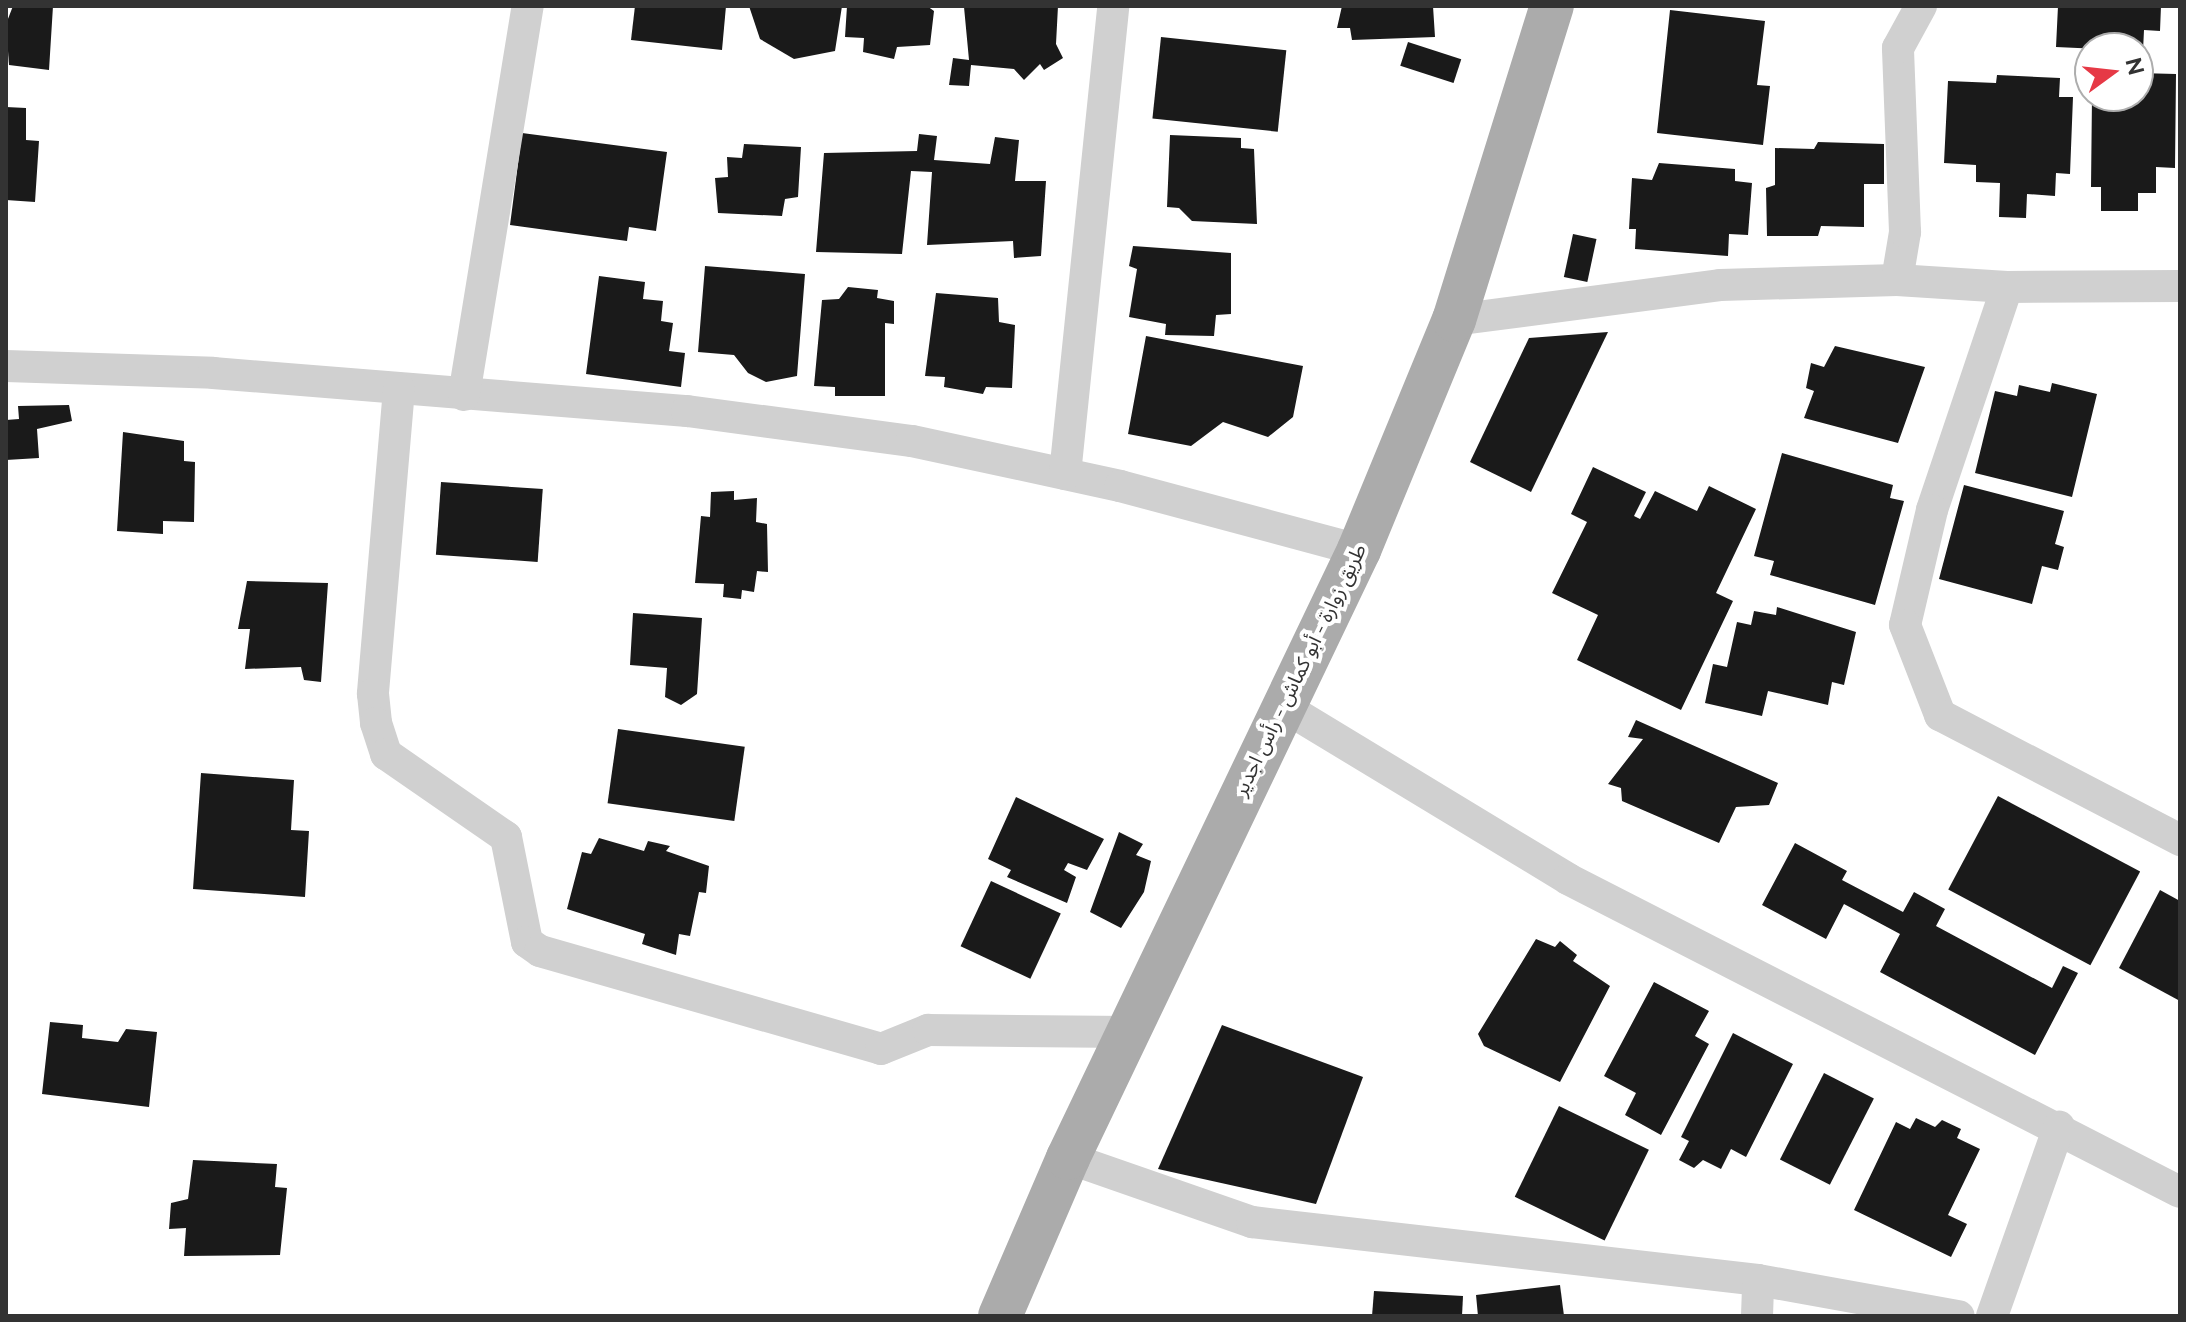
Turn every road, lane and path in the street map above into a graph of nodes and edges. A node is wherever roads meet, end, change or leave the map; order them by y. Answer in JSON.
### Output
{"nodes":[{"id":1,"x":528,"y":6,"type":"edge"},
{"id":2,"x":1113,"y":6,"type":"edge"},
{"id":3,"x":1552,"y":6,"type":"edge"},
{"id":4,"x":1921,"y":6,"type":"edge"},
{"id":5,"x":1897,"y":280,"type":"junction"},
{"id":6,"x":2180,"y":286,"type":"edge"},
{"id":7,"x":2007,"y":287,"type":"junction"},
{"id":8,"x":1454,"y":320,"type":"junction"},
{"id":9,"x":6,"y":366,"type":"edge"},
{"id":10,"x":399,"y":389,"type":"junction"},
{"id":11,"x":464,"y":395,"type":"junction"},
{"id":12,"x":1065,"y":474,"type":"junction"},
{"id":13,"x":1359,"y":550,"type":"junction"},
{"id":14,"x":1281,"y":705,"type":"junction"},
{"id":15,"x":2180,"y":840,"type":"edge"},
{"id":16,"x":1129,"y":1032,"type":"junction"},
{"id":17,"x":2059,"y":1127,"type":"junction"},
{"id":18,"x":1068,"y":1158,"type":"junction"},
{"id":19,"x":2180,"y":1192,"type":"edge"},
{"id":20,"x":1758,"y":1280,"type":"junction"},
{"id":21,"x":1000,"y":1316,"type":"edge"},
{"id":22,"x":1757,"y":1316,"type":"edge"},
{"id":23,"x":1959,"y":1316,"type":"edge"},
{"id":24,"x":1992,"y":1316,"type":"edge"}],
"edges":[{"from":1,"to":11,"type":"street"},
{"from":2,"to":12,"type":"street"},
{"from":3,"to":8,"type":"main road","name":"طريق زوارة - أبو كماش - رأس اجدير"},
{"from":4,"to":5,"type":"street"},
{"from":5,"to":7,"type":"street"},
{"from":5,"to":8,"type":"street"},
{"from":6,"to":7,"type":"street"},
{"from":7,"to":15,"type":"street"},
{"from":8,"to":13,"type":"main road","name":"طريق زوارة - أبو كماش - رأس اجدير"},
{"from":9,"to":10,"type":"street"},
{"from":10,"to":11,"type":"street"},
{"from":10,"to":16,"type":"street"},
{"from":11,"to":12,"type":"street"},
{"from":12,"to":13,"type":"street"},
{"from":13,"to":14,"type":"main road","name":"طريق زوارة - أبو كماش - رأس اجدير"},
{"from":14,"to":16,"type":"main road","name":"طريق زوارة - أبو كماش - رأس اجدير"},
{"from":14,"to":17,"type":"street"},
{"from":16,"to":18,"type":"main road","name":"طريق زوارة - أبو كماش - رأس اجدير"},
{"from":17,"to":19,"type":"street"},
{"from":17,"to":24,"type":"street"},
{"from":18,"to":20,"type":"street"},
{"from":18,"to":21,"type":"main road","name":"طريق زوارة - أبو كماش - رأس اجدير"},
{"from":20,"to":22,"type":"street"},
{"from":20,"to":23,"type":"street"}]}
